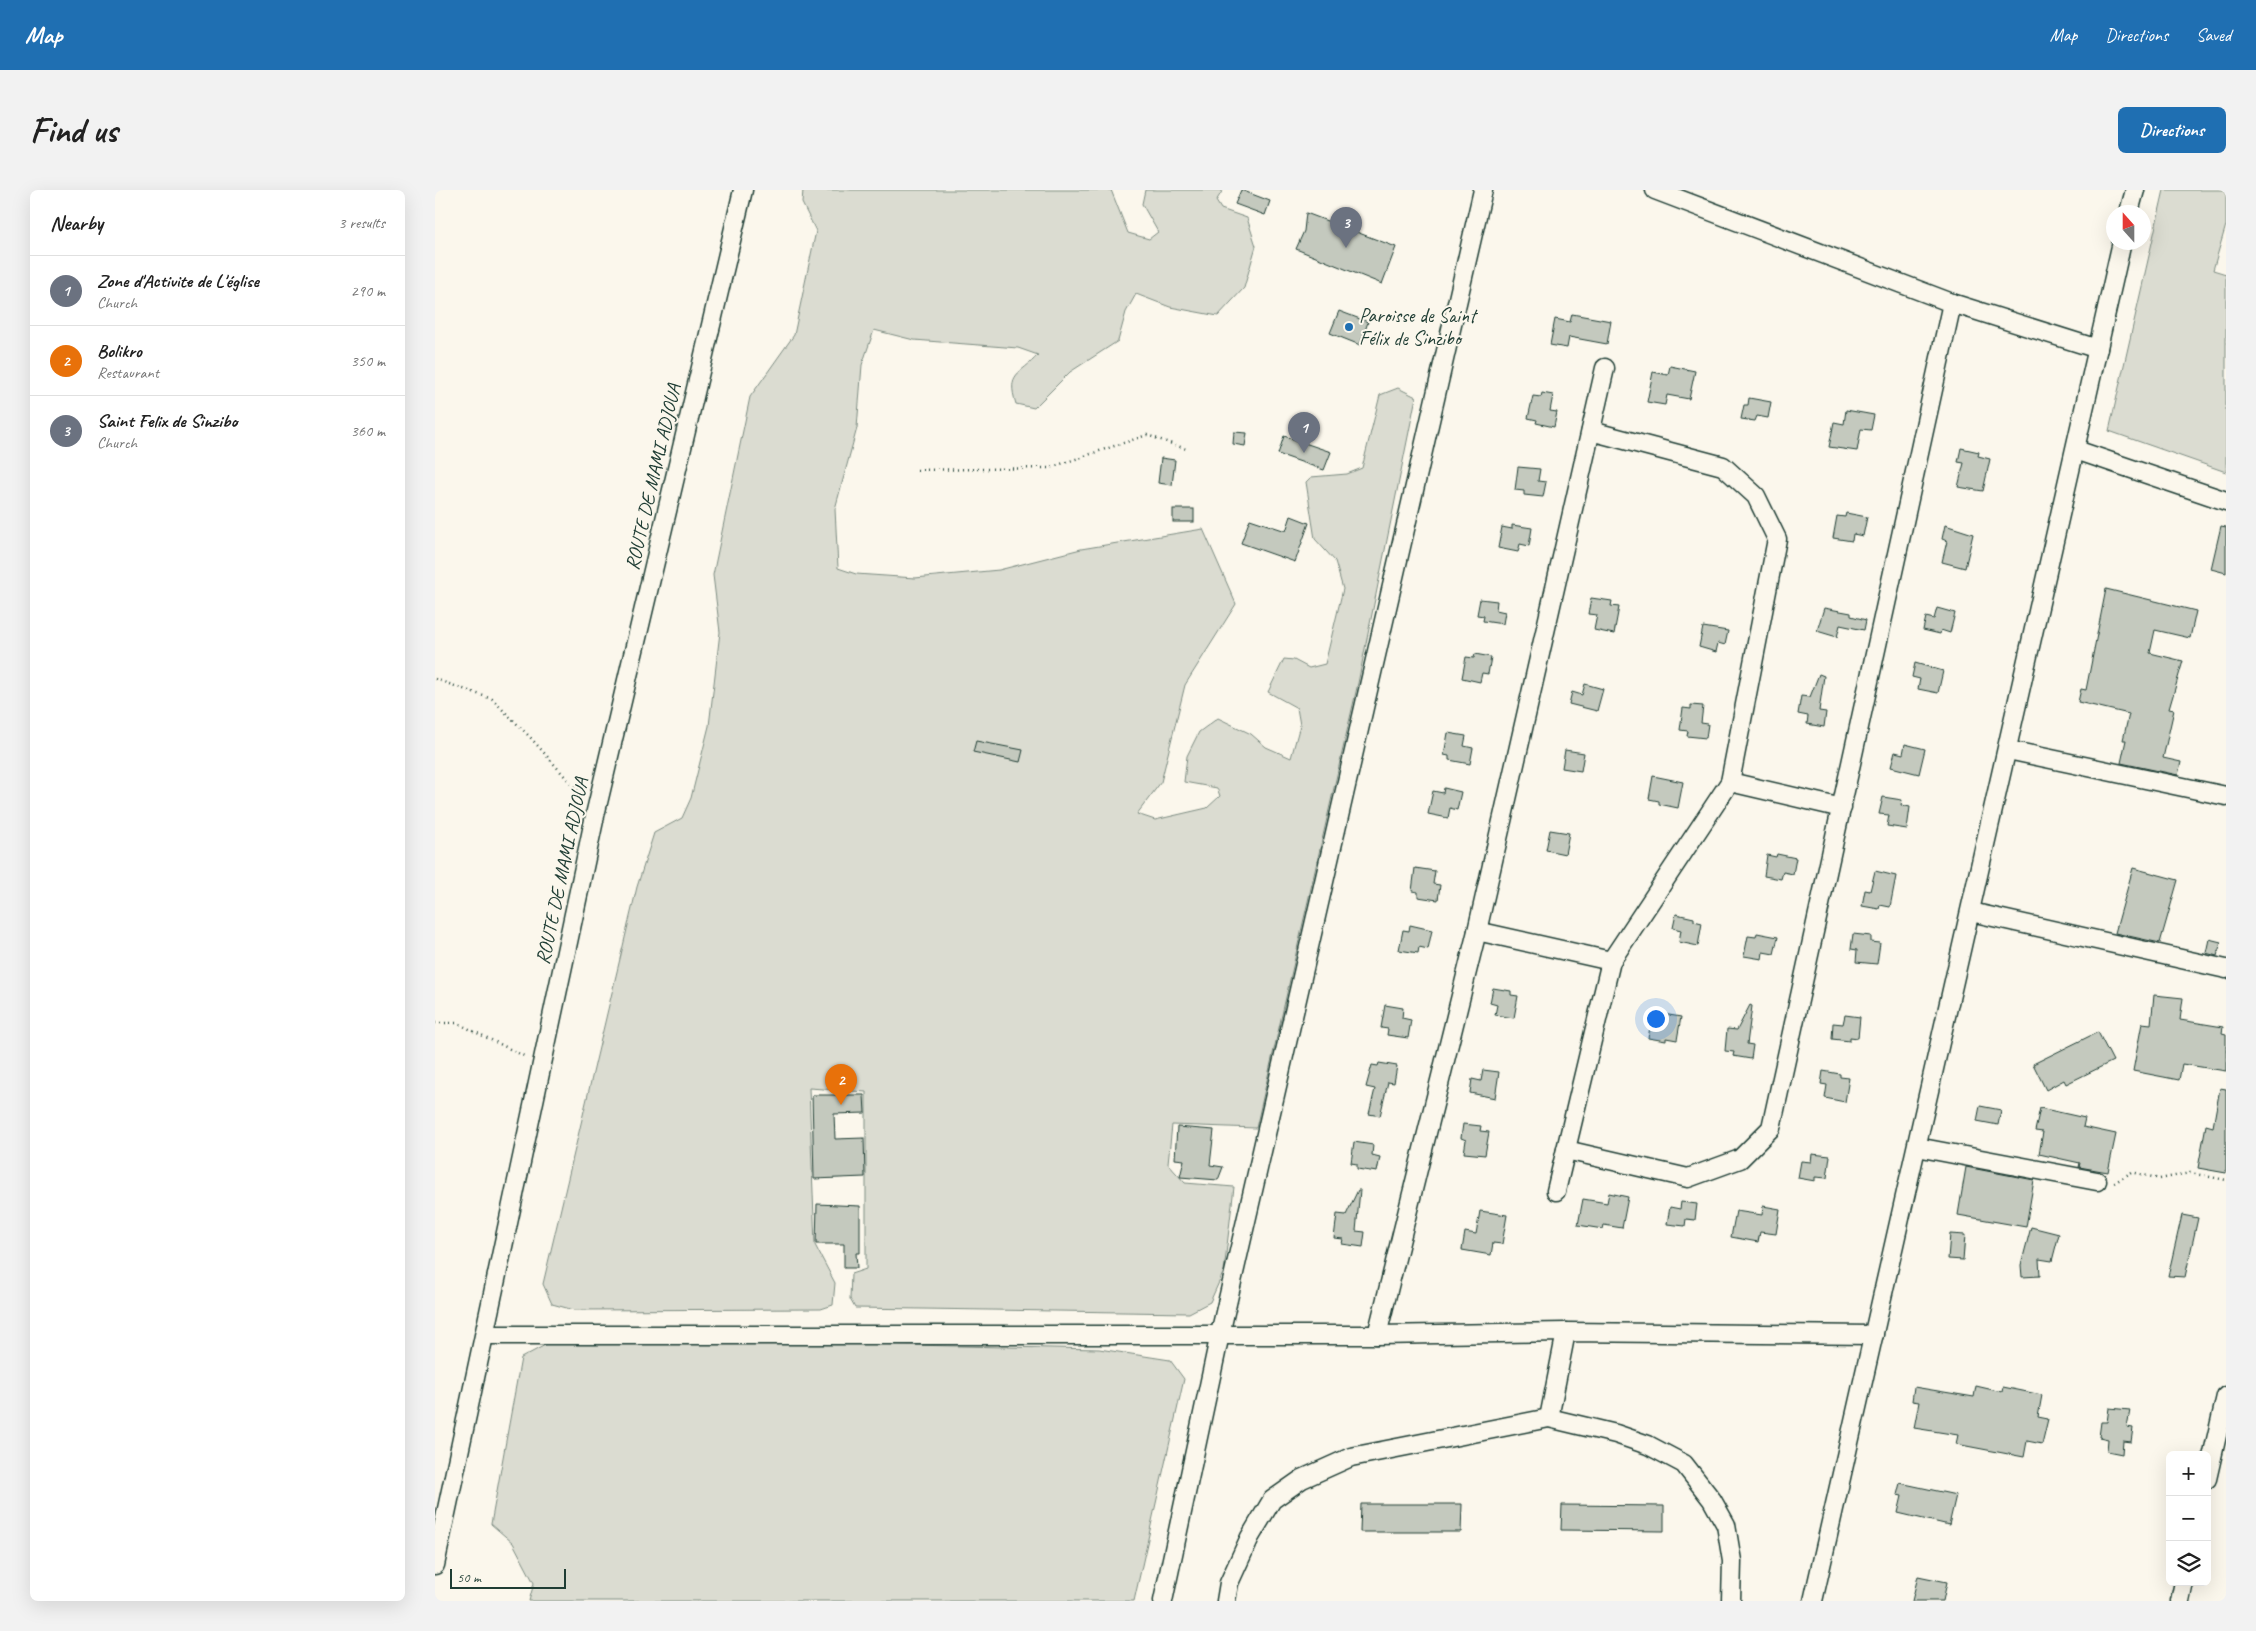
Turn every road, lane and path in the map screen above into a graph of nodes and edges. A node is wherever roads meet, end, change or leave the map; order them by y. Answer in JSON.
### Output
{"nodes":[{"id":1,"x":743,"y":190,"type":"edge"},
{"id":2,"x":1483,"y":190,"type":"edge"},
{"id":3,"x":1655,"y":190,"type":"edge"},
{"id":4,"x":2135,"y":190,"type":"edge"},
{"id":5,"x":2131,"y":205,"type":"edge"},
{"id":6,"x":2121,"y":250,"type":"edge"},
{"id":7,"x":1952,"y":303,"type":"junction"},
{"id":8,"x":2098,"y":349,"type":"junction"},
{"id":9,"x":1605,"y":368,"type":"dead end"},
{"id":10,"x":1591,"y":430,"type":"junction"},
{"id":11,"x":1189,"y":450,"type":"dead end"},
{"id":12,"x":2077,"y":450,"type":"junction"},
{"id":13,"x":917,"y":470,"type":"dead end"},
{"id":14,"x":2226,"y":501,"type":"edge"},
{"id":15,"x":435,"y":679,"type":"edge"},
{"id":16,"x":2008,"y":750,"type":"junction"},
{"id":17,"x":1730,"y":782,"type":"junction"},
{"id":18,"x":2226,"y":796,"type":"edge"},
{"id":19,"x":1842,"y":808,"type":"junction"},
{"id":20,"x":596,"y":811,"type":"junction"},
{"id":21,"x":1971,"y":912,"type":"junction"},
{"id":22,"x":1477,"y":931,"type":"junction"},
{"id":23,"x":1611,"y":961,"type":"junction"},
{"id":24,"x":2226,"y":969,"type":"edge"},
{"id":25,"x":435,"y":1023,"type":"edge"},
{"id":26,"x":541,"y":1064,"type":"junction"},
{"id":27,"x":1917,"y":1147,"type":"junction"},
{"id":28,"x":1565,"y":1150,"type":"junction"},
{"id":29,"x":2226,"y":1180,"type":"edge"},
{"id":30,"x":2097,"y":1181,"type":"joint"},
{"id":31,"x":1556,"y":1191,"type":"dead end"},
{"id":32,"x":1566,"y":1332,"type":"junction"},
{"id":33,"x":1221,"y":1334,"type":"junction"},
{"id":34,"x":485,"y":1335,"type":"junction"},
{"id":35,"x":1377,"y":1335,"type":"junction"},
{"id":36,"x":1874,"y":1335,"type":"junction"},
{"id":37,"x":2226,"y":1396,"type":"edge"},
{"id":38,"x":1549,"y":1418,"type":"junction"},
{"id":39,"x":2211,"y":1462,"type":"edge"},
{"id":40,"x":435,"y":1565,"type":"edge"},
{"id":41,"x":2183,"y":1586,"type":"edge"},
{"id":42,"x":1163,"y":1601,"type":"edge"},
{"id":43,"x":1226,"y":1601,"type":"edge"},
{"id":44,"x":1731,"y":1601,"type":"edge"},
{"id":45,"x":1813,"y":1601,"type":"edge"},
{"id":46,"x":2180,"y":1601,"type":"edge"}],
"edges":[{"from":1,"to":20,"type":"street","name":"ROUTE DE MAMI ADJOUA"},
{"from":2,"to":33,"type":"street"},
{"from":3,"to":7,"type":"street"},
{"from":4,"to":5,"type":"street"},
{"from":6,"to":8,"type":"street"},
{"from":7,"to":8,"type":"street"},
{"from":7,"to":19,"type":"street"},
{"from":8,"to":12,"type":"street"},
{"from":9,"to":10,"type":"street"},
{"from":10,"to":17,"type":"street"},
{"from":10,"to":22,"type":"street"},
{"from":11,"to":13,"type":"path"},
{"from":12,"to":14,"type":"street"},
{"from":12,"to":16,"type":"street"},
{"from":15,"to":20,"type":"path"},
{"from":16,"to":18,"type":"street"},
{"from":16,"to":21,"type":"street"},
{"from":17,"to":19,"type":"street"},
{"from":17,"to":23,"type":"street"},
{"from":19,"to":28,"type":"street"},
{"from":20,"to":26,"type":"street","name":"ROUTE DE MAMI ADJOUA"},
{"from":21,"to":24,"type":"street"},
{"from":21,"to":27,"type":"street"},
{"from":22,"to":23,"type":"street"},
{"from":22,"to":35,"type":"street"},
{"from":23,"to":28,"type":"street"},
{"from":25,"to":26,"type":"path"},
{"from":26,"to":34,"type":"street","name":"ROUTE DE MAMI ADJOUA"},
{"from":27,"to":30,"type":"street"},
{"from":27,"to":36,"type":"street"},
{"from":28,"to":31,"type":"street"},
{"from":29,"to":30,"type":"path"},
{"from":32,"to":35,"type":"street"},
{"from":32,"to":36,"type":"street"},
{"from":32,"to":38,"type":"street"},
{"from":33,"to":34,"type":"street"},
{"from":33,"to":35,"type":"street"},
{"from":33,"to":42,"type":"street"},
{"from":34,"to":40,"type":"street","name":"ROUTE DE MAMI ADJOUA"},
{"from":36,"to":45,"type":"street"},
{"from":37,"to":39,"type":"street"},
{"from":38,"to":43,"type":"street"},
{"from":38,"to":44,"type":"street"},
{"from":41,"to":46,"type":"street"}]}
